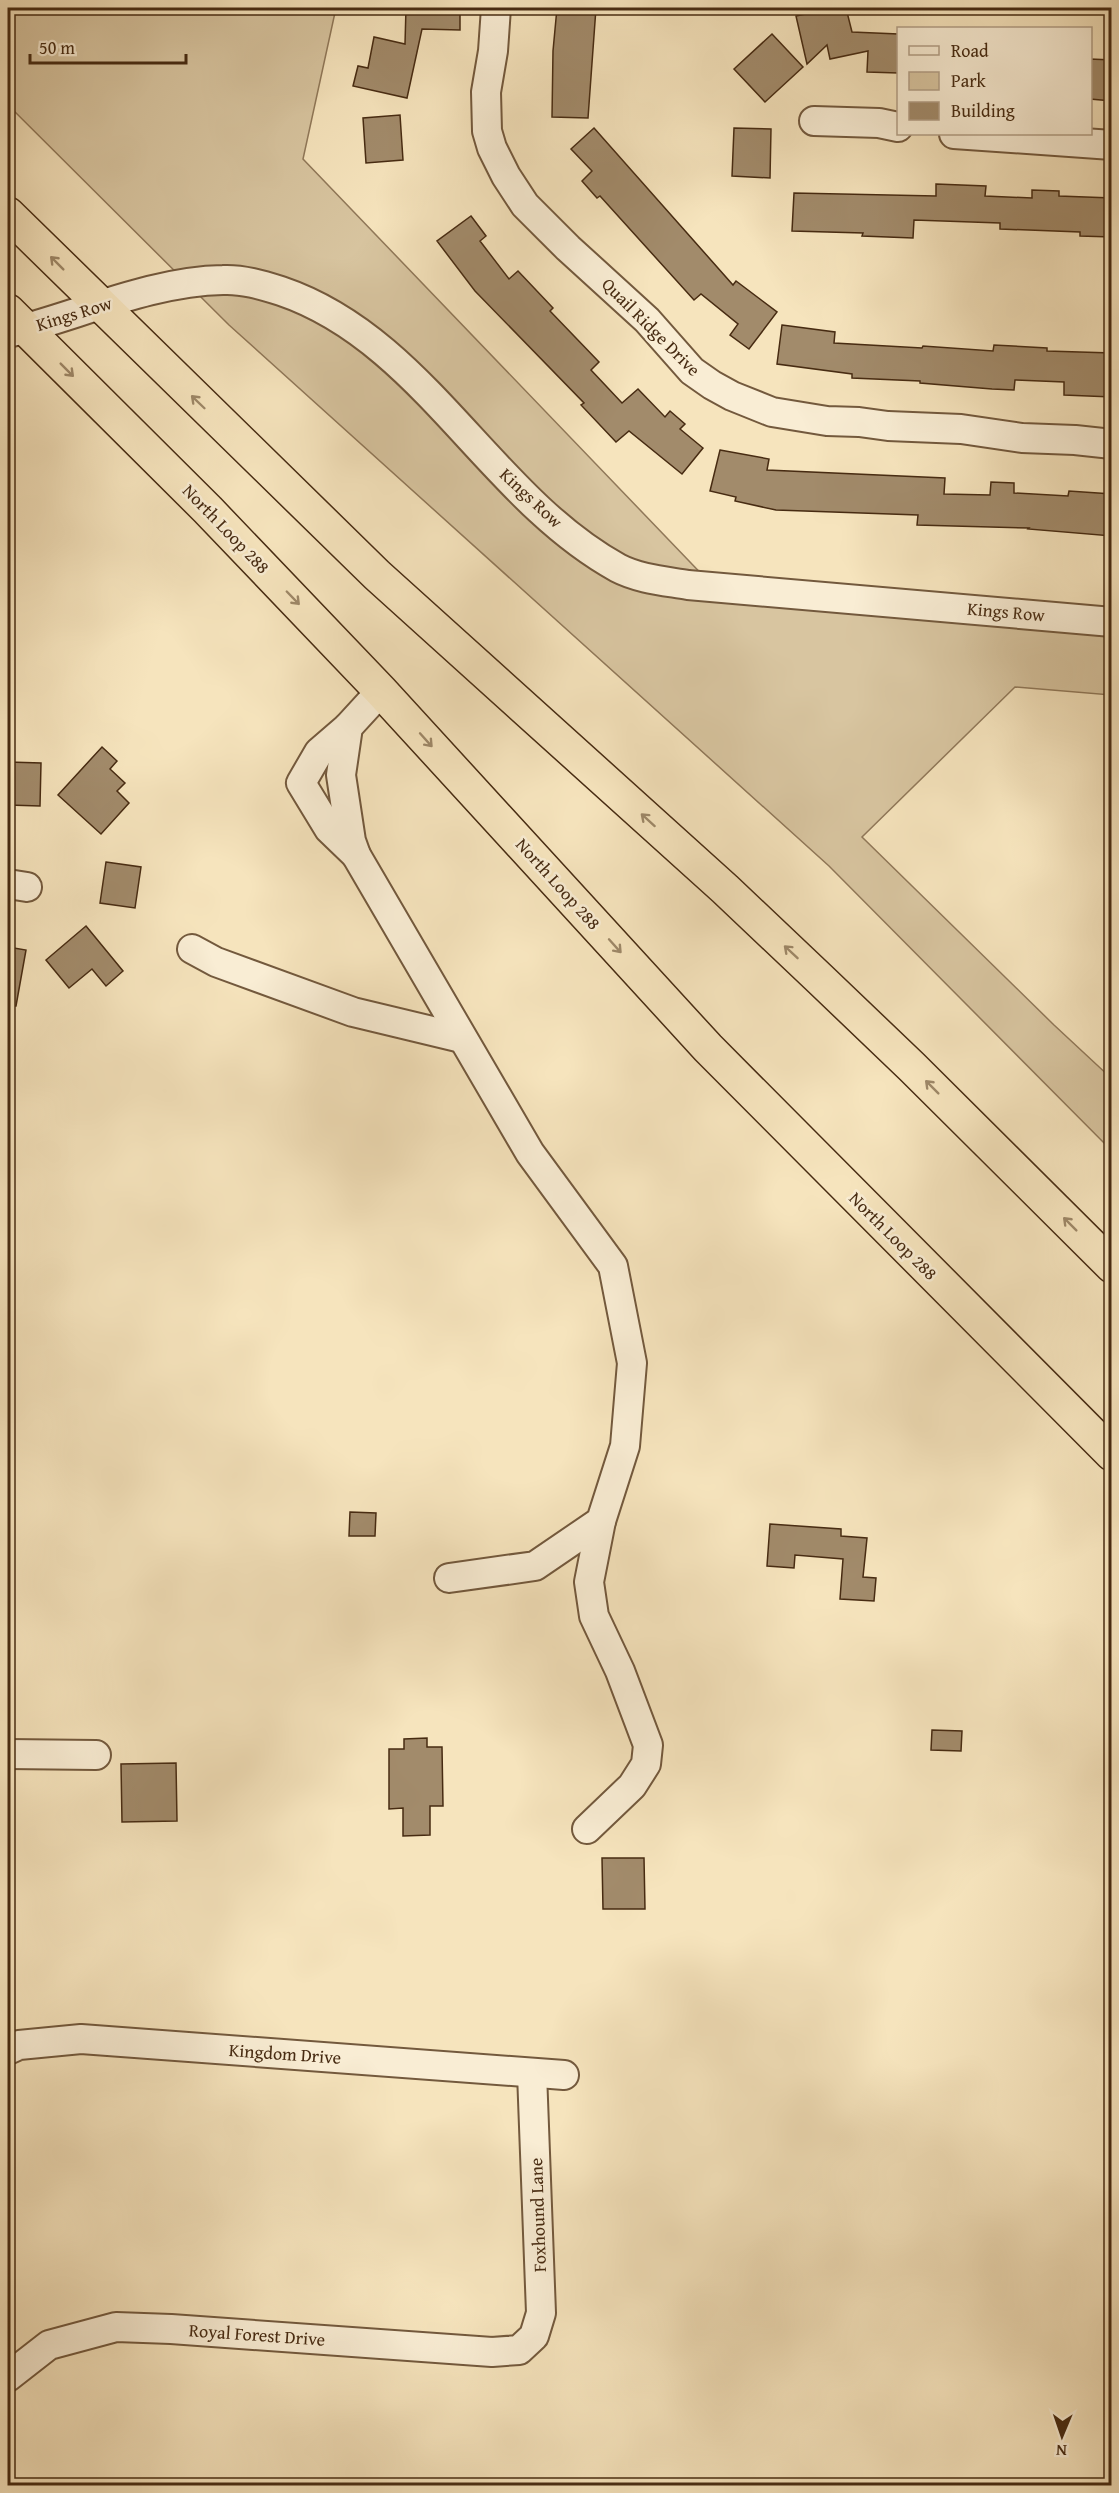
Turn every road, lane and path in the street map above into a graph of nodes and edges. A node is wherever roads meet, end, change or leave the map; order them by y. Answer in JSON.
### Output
{"nodes":[{"id":1,"x":496,"y":8,"type":"edge"},
{"id":2,"x":814,"y":121,"type":"dead end"},
{"id":3,"x":897,"y":127,"type":"edge"},
{"id":4,"x":968,"y":135,"type":"edge"},
{"id":5,"x":1112,"y":145,"type":"edge"},
{"id":6,"x":8,"y":214,"type":"edge"},
{"id":7,"x":99,"y":305,"type":"junction"},
{"id":8,"x":14,"y":324,"type":"edge"},
{"id":9,"x":1112,"y":444,"type":"edge"},
{"id":10,"x":1112,"y":622,"type":"edge"},
{"id":11,"x":381,"y":691,"type":"junction"},
{"id":12,"x":348,"y":727,"type":"junction"},
{"id":13,"x":356,"y":855,"type":"junction"},
{"id":14,"x":192,"y":949,"type":"dead end"},
{"id":15,"x":461,"y":1038,"type":"junction"},
{"id":16,"x":1112,"y":1266,"type":"edge"},
{"id":17,"x":1112,"y":1454,"type":"edge"},
{"id":18,"x":601,"y":1521,"type":"junction"},
{"id":19,"x":449,"y":1578,"type":"dead end"},
{"id":20,"x":8,"y":1754,"type":"edge"},
{"id":21,"x":96,"y":1755,"type":"dead end"},
{"id":22,"x":587,"y":1829,"type":"dead end"},
{"id":23,"x":8,"y":2049,"type":"edge"},
{"id":24,"x":532,"y":2073,"type":"junction"},
{"id":25,"x":564,"y":2075,"type":"dead end"},
{"id":26,"x":519,"y":2350,"type":"joint"},
{"id":27,"x":8,"y":2377,"type":"edge"}],
"edges":[{"from":1,"to":9,"type":"street","name":"Quail Ridge Drive"},
{"from":2,"to":3,"type":"street"},
{"from":4,"to":5,"type":"street"},
{"from":7,"to":6,"type":"highway","one_way":true},
{"from":7,"to":8,"type":"street","name":"Kings Row"},
{"from":7,"to":10,"type":"street","name":"Kings Row"},
{"from":16,"to":7,"type":"highway","one_way":true},
{"from":8,"to":11,"type":"highway","name":"North Loop 288","one_way":true},
{"from":11,"to":12,"type":"street"},
{"from":11,"to":17,"type":"highway","name":"North Loop 288","one_way":true},
{"from":12,"to":13,"type":"street"},
{"from":12,"to":13,"type":"street"},
{"from":13,"to":15,"type":"street"},
{"from":14,"to":15,"type":"street"},
{"from":15,"to":18,"type":"street"},
{"from":18,"to":19,"type":"street"},
{"from":18,"to":22,"type":"street"},
{"from":20,"to":21,"type":"street"},
{"from":23,"to":24,"type":"street","name":"Kingdom Drive"},
{"from":24,"to":25,"type":"street","name":"Kingdom Drive"},
{"from":24,"to":26,"type":"street","name":"Foxhound Lane"},
{"from":26,"to":27,"type":"street","name":"Royal Forest Drive"}]}
